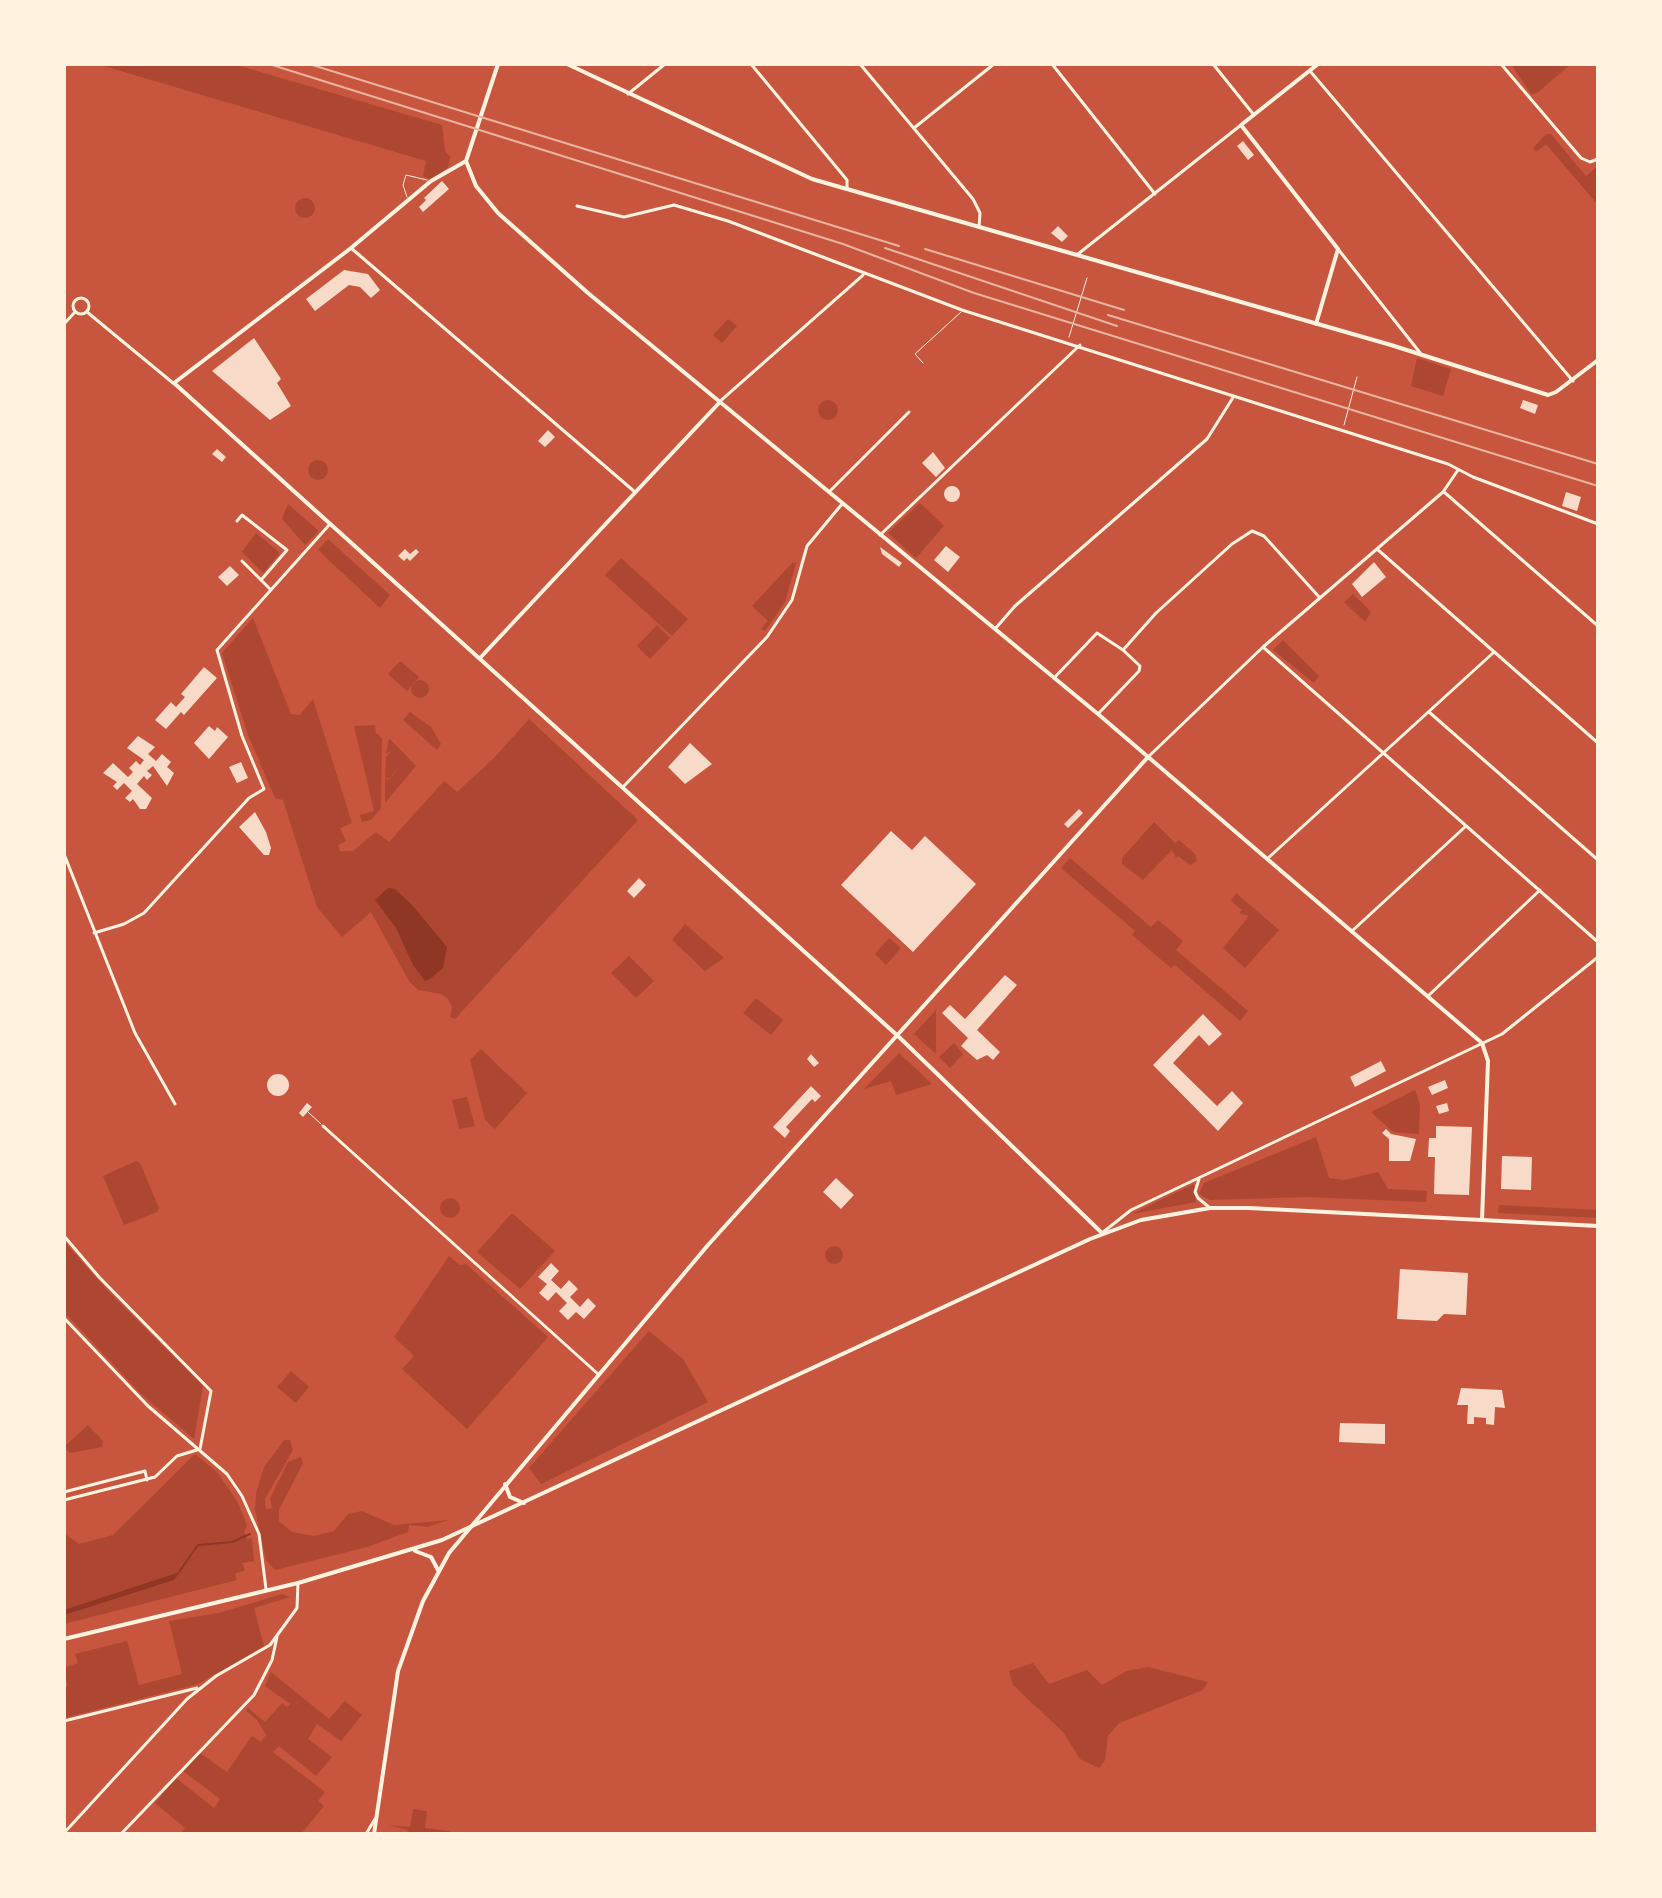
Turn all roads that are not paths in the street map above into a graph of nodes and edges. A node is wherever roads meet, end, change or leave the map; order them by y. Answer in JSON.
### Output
{"nodes":[{"id":1,"x":498,"y":64,"type":"edge"},
{"id":2,"x":567,"y":64,"type":"edge"},
{"id":3,"x":665,"y":64,"type":"edge"},
{"id":4,"x":751,"y":64,"type":"edge"},
{"id":5,"x":860,"y":64,"type":"edge"},
{"id":6,"x":994,"y":64,"type":"edge"},
{"id":7,"x":1052,"y":64,"type":"edge"},
{"id":8,"x":1213,"y":64,"type":"edge"},
{"id":9,"x":1318,"y":64,"type":"edge"},
{"id":10,"x":1501,"y":64,"type":"edge"},
{"id":11,"x":1310,"y":71,"type":"junction"},
{"id":12,"x":628,"y":94,"type":"junction"},
{"id":13,"x":1254,"y":115,"type":"junction"},
{"id":14,"x":1241,"y":125,"type":"junction"},
{"id":15,"x":914,"y":128,"type":"junction"},
{"id":16,"x":1598,"y":159,"type":"edge"},
{"id":17,"x":466,"y":161,"type":"junction"},
{"id":18,"x":431,"y":181,"type":"junction"},
{"id":19,"x":847,"y":189,"type":"junction"},
{"id":20,"x":1155,"y":194,"type":"junction"},
{"id":21,"x":405,"y":203,"type":"junction"},
{"id":22,"x":577,"y":206,"type":"dead end"},
{"id":23,"x":979,"y":227,"type":"junction"},
{"id":24,"x":351,"y":248,"type":"junction"},
{"id":25,"x":1338,"y":249,"type":"junction"},
{"id":26,"x":1077,"y":255,"type":"junction"},
{"id":27,"x":864,"y":275,"type":"junction"},
{"id":28,"x":962,"y":310,"type":"junction"},
{"id":29,"x":75,"y":312,"type":"junction"},
{"id":30,"x":87,"y":312,"type":"junction"},
{"id":31,"x":64,"y":324,"type":"edge"},
{"id":32,"x":1316,"y":324,"type":"junction"},
{"id":33,"x":1080,"y":345,"type":"junction"},
{"id":34,"x":1421,"y":354,"type":"junction"},
{"id":35,"x":1598,"y":360,"type":"edge"},
{"id":36,"x":923,"y":363,"type":"dead end"},
{"id":37,"x":1573,"y":381,"type":"junction"},
{"id":38,"x":174,"y":383,"type":"junction"},
{"id":39,"x":1234,"y":395,"type":"junction"},
{"id":40,"x":719,"y":402,"type":"junction"},
{"id":41,"x":909,"y":412,"type":"dead end"},
{"id":42,"x":1458,"y":470,"type":"junction"},
{"id":43,"x":635,"y":492,"type":"junction"},
{"id":44,"x":829,"y":492,"type":"junction"},
{"id":45,"x":1443,"y":492,"type":"junction"},
{"id":46,"x":842,"y":503,"type":"junction"},
{"id":47,"x":237,"y":521,"type":"dead end"},
{"id":48,"x":331,"y":524,"type":"junction"},
{"id":49,"x":1598,"y":524,"type":"edge"},
{"id":50,"x":880,"y":535,"type":"junction"},
{"id":51,"x":1377,"y":549,"type":"junction"},
{"id":52,"x":242,"y":561,"type":"dead end"},
{"id":53,"x":261,"y":580,"type":"junction"},
{"id":54,"x":270,"y":589,"type":"junction"},
{"id":55,"x":1320,"y":598,"type":"junction"},
{"id":56,"x":1598,"y":626,"type":"edge"},
{"id":57,"x":995,"y":629,"type":"junction"},
{"id":58,"x":1263,"y":647,"type":"junction"},
{"id":59,"x":1123,"y":650,"type":"junction"},
{"id":60,"x":1493,"y":653,"type":"junction"},
{"id":61,"x":480,"y":658,"type":"junction"},
{"id":62,"x":1054,"y":678,"type":"junction"},
{"id":63,"x":1429,"y":712,"type":"junction"},
{"id":64,"x":1098,"y":714,"type":"junction"},
{"id":65,"x":1598,"y":743,"type":"edge"},
{"id":66,"x":1383,"y":753,"type":"junction"},
{"id":67,"x":1148,"y":757,"type":"junction"},
{"id":68,"x":623,"y":787,"type":"junction"},
{"id":69,"x":1466,"y":826,"type":"junction"},
{"id":70,"x":64,"y":854,"type":"edge"},
{"id":71,"x":1267,"y":859,"type":"junction"},
{"id":72,"x":1598,"y":860,"type":"edge"},
{"id":73,"x":1540,"y":890,"type":"junction"},
{"id":74,"x":1352,"y":931,"type":"junction"},
{"id":75,"x":94,"y":933,"type":"junction"},
{"id":76,"x":1598,"y":942,"type":"edge"},
{"id":77,"x":1598,"y":957,"type":"edge"},
{"id":78,"x":1428,"y":996,"type":"junction"},
{"id":79,"x":899,"y":1037,"type":"junction"},
{"id":80,"x":1482,"y":1043,"type":"junction"},
{"id":81,"x":175,"y":1104,"type":"dead end"},
{"id":82,"x":308,"y":1112,"type":"dead end"},
{"id":83,"x":323,"y":1126,"type":"joint"},
{"id":84,"x":1200,"y":1177,"type":"junction"},
{"id":85,"x":1210,"y":1208,"type":"junction"},
{"id":86,"x":1482,"y":1220,"type":"junction"},
{"id":87,"x":1598,"y":1226,"type":"edge"},
{"id":88,"x":1102,"y":1233,"type":"junction"},
{"id":89,"x":64,"y":1236,"type":"edge"},
{"id":90,"x":64,"y":1318,"type":"edge"},
{"id":91,"x":598,"y":1374,"type":"junction"},
{"id":92,"x":200,"y":1449,"type":"junction"},
{"id":93,"x":147,"y":1480,"type":"junction"},
{"id":94,"x":505,"y":1484,"type":"junction"},
{"id":95,"x":64,"y":1492,"type":"edge"},
{"id":96,"x":64,"y":1500,"type":"edge"},
{"id":97,"x":527,"y":1504,"type":"junction"},
{"id":98,"x":469,"y":1529,"type":"junction"},
{"id":99,"x":413,"y":1550,"type":"junction"},
{"id":100,"x":438,"y":1570,"type":"junction"},
{"id":101,"x":298,"y":1583,"type":"junction"},
{"id":102,"x":266,"y":1589,"type":"junction"},
{"id":103,"x":278,"y":1636,"type":"junction"},
{"id":104,"x":64,"y":1639,"type":"edge"},
{"id":105,"x":201,"y":1687,"type":"junction"},
{"id":106,"x":64,"y":1721,"type":"edge"},
{"id":107,"x":377,"y":1815,"type":"junction"},
{"id":108,"x":64,"y":1833,"type":"edge"},
{"id":109,"x":121,"y":1834,"type":"edge"},
{"id":110,"x":366,"y":1834,"type":"edge"},
{"id":111,"x":374,"y":1834,"type":"edge"}],
"edges":[{"from":1,"to":17,"type":"street"},
{"from":2,"to":12,"type":"street"},
{"from":3,"to":12,"type":"street"},
{"from":4,"to":19,"type":"street"},
{"from":5,"to":15,"type":"street"},
{"from":6,"to":15,"type":"street"},
{"from":7,"to":20,"type":"street"},
{"from":8,"to":13,"type":"street"},
{"from":9,"to":11,"type":"street"},
{"from":10,"to":16,"type":"street"},
{"from":11,"to":13,"type":"street"},
{"from":11,"to":37,"type":"street"},
{"from":12,"to":19,"type":"street"},
{"from":13,"to":14,"type":"street"},
{"from":14,"to":20,"type":"street"},
{"from":14,"to":25,"type":"street"},
{"from":15,"to":23,"type":"street"},
{"from":17,"to":18,"type":"street"},
{"from":17,"to":40,"type":"street"},
{"from":18,"to":21,"type":"street"},
{"from":18,"to":21,"type":"lane"},
{"from":19,"to":23,"type":"street"},
{"from":20,"to":26,"type":"street"},
{"from":21,"to":24,"type":"street"},
{"from":22,"to":27,"type":"street"},
{"from":23,"to":26,"type":"street"},
{"from":24,"to":38,"type":"street"},
{"from":24,"to":43,"type":"street"},
{"from":25,"to":32,"type":"street"},
{"from":25,"to":34,"type":"street"},
{"from":26,"to":32,"type":"street"},
{"from":27,"to":28,"type":"street"},
{"from":27,"to":40,"type":"street"},
{"from":28,"to":33,"type":"street"},
{"from":28,"to":36,"type":"lane"},
{"from":29,"to":30,"type":"street"},
{"from":29,"to":30,"type":"street"},
{"from":29,"to":31,"type":"street"},
{"from":30,"to":38,"type":"street"},
{"from":32,"to":34,"type":"street"},
{"from":33,"to":39,"type":"street"},
{"from":33,"to":50,"type":"street"},
{"from":34,"to":37,"type":"street"},
{"from":35,"to":37,"type":"street"},
{"from":38,"to":48,"type":"street"},
{"from":39,"to":42,"type":"street"},
{"from":39,"to":57,"type":"street"},
{"from":40,"to":43,"type":"street"},
{"from":40,"to":44,"type":"street"},
{"from":41,"to":44,"type":"street"},
{"from":42,"to":45,"type":"street"},
{"from":42,"to":49,"type":"street"},
{"from":43,"to":61,"type":"street"},
{"from":44,"to":46,"type":"street"},
{"from":45,"to":51,"type":"street"},
{"from":45,"to":56,"type":"street"},
{"from":46,"to":50,"type":"street"},
{"from":46,"to":68,"type":"street"},
{"from":47,"to":53,"type":"street"},
{"from":48,"to":54,"type":"street"},
{"from":48,"to":61,"type":"street"},
{"from":50,"to":57,"type":"street"},
{"from":51,"to":55,"type":"street"},
{"from":51,"to":60,"type":"street"},
{"from":52,"to":53,"type":"street"},
{"from":53,"to":54,"type":"street"},
{"from":54,"to":75,"type":"street"},
{"from":55,"to":58,"type":"street"},
{"from":55,"to":59,"type":"street"},
{"from":57,"to":62,"type":"street"},
{"from":58,"to":66,"type":"street"},
{"from":58,"to":67,"type":"street"},
{"from":59,"to":62,"type":"street"},
{"from":59,"to":64,"type":"street"},
{"from":60,"to":63,"type":"street"},
{"from":60,"to":65,"type":"street"},
{"from":61,"to":68,"type":"street"},
{"from":62,"to":64,"type":"street"},
{"from":63,"to":66,"type":"street"},
{"from":63,"to":72,"type":"street"},
{"from":64,"to":67,"type":"street"},
{"from":66,"to":69,"type":"street"},
{"from":66,"to":71,"type":"street"},
{"from":67,"to":71,"type":"street"},
{"from":67,"to":79,"type":"street"},
{"from":68,"to":79,"type":"street"},
{"from":69,"to":73,"type":"street"},
{"from":69,"to":74,"type":"street"},
{"from":70,"to":75,"type":"street"},
{"from":71,"to":74,"type":"street"},
{"from":73,"to":76,"type":"street"},
{"from":73,"to":78,"type":"street"},
{"from":74,"to":78,"type":"street"},
{"from":75,"to":81,"type":"street"},
{"from":77,"to":80,"type":"street"},
{"from":78,"to":80,"type":"street"},
{"from":79,"to":88,"type":"street"},
{"from":79,"to":91,"type":"street"},
{"from":80,"to":84,"type":"street"},
{"from":80,"to":86,"type":"street"},
{"from":82,"to":83,"type":"lane"},
{"from":83,"to":91,"type":"street"},
{"from":84,"to":85,"type":"street"},
{"from":84,"to":88,"type":"street"},
{"from":85,"to":86,"type":"street"},
{"from":85,"to":88,"type":"street"},
{"from":86,"to":87,"type":"street"},
{"from":88,"to":97,"type":"street"},
{"from":89,"to":92,"type":"street"},
{"from":90,"to":92,"type":"street"},
{"from":91,"to":94,"type":"street"},
{"from":92,"to":93,"type":"street"},
{"from":92,"to":102,"type":"street"},
{"from":93,"to":95,"type":"street"},
{"from":93,"to":96,"type":"street"},
{"from":94,"to":97,"type":"street"},
{"from":94,"to":98,"type":"street"},
{"from":97,"to":98,"type":"street"},
{"from":98,"to":99,"type":"street"},
{"from":98,"to":100,"type":"street"},
{"from":99,"to":100,"type":"street"},
{"from":99,"to":101,"type":"street"},
{"from":100,"to":107,"type":"street"},
{"from":101,"to":102,"type":"street"},
{"from":101,"to":103,"type":"street"},
{"from":102,"to":104,"type":"street"},
{"from":103,"to":105,"type":"street"},
{"from":103,"to":109,"type":"street"},
{"from":105,"to":106,"type":"street"},
{"from":105,"to":108,"type":"street"},
{"from":107,"to":110,"type":"street"},
{"from":107,"to":111,"type":"street"}]}
